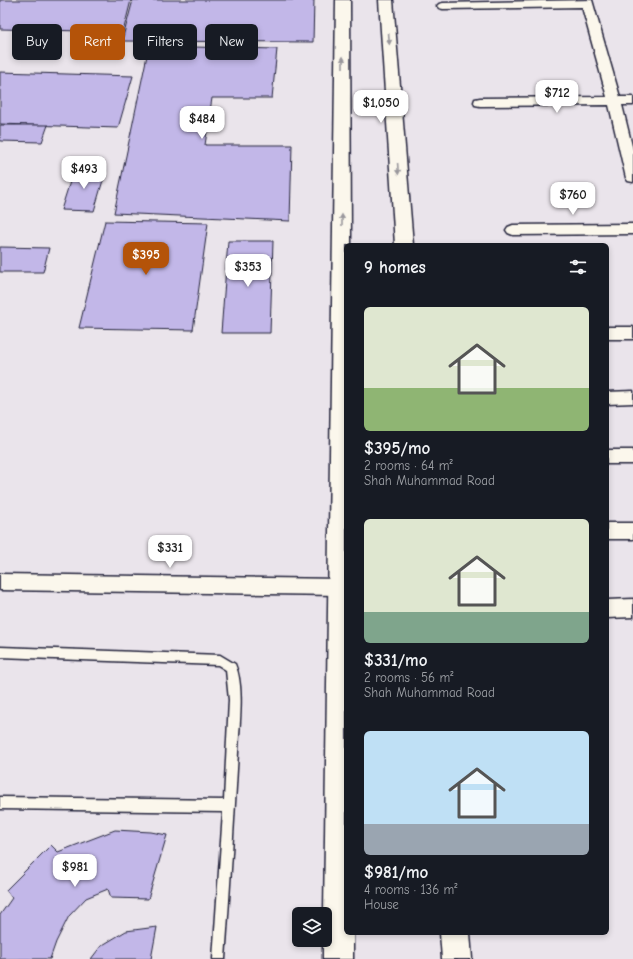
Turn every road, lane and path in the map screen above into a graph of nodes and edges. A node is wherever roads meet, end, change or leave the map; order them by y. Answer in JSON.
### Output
{"nodes":[{"id":1,"x":344,"y":0,"type":"edge"},
{"id":2,"x":386,"y":0,"type":"edge"},
{"id":3,"x":586,"y":1,"type":"edge"},
{"id":4,"x":443,"y":6,"type":"dead end"},
{"id":5,"x":633,"y":101,"type":"edge"},
{"id":6,"x":480,"y":102,"type":"dead end"},
{"id":7,"x":614,"y":102,"type":"junction"},
{"id":8,"x":633,"y":178,"type":"edge"},
{"id":9,"x":633,"y":229,"type":"edge"},
{"id":10,"x":513,"y":230,"type":"dead end"},
{"id":11,"x":404,"y":243,"type":"edge"},
{"id":12,"x":633,"y":332,"type":"edge"},
{"id":13,"x":609,"y":333,"type":"edge"},
{"id":14,"x":633,"y":397,"type":"edge"},
{"id":15,"x":609,"y":398,"type":"edge"},
{"id":16,"x":609,"y":457,"type":"edge"},
{"id":17,"x":633,"y":457,"type":"edge"},
{"id":18,"x":609,"y":531,"type":"edge"},
{"id":19,"x":633,"y":531,"type":"edge"},
{"id":20,"x":0,"y":582,"type":"edge"},
{"id":21,"x":340,"y":587,"type":"junction"},
{"id":22,"x":609,"y":608,"type":"edge"},
{"id":23,"x":633,"y":608,"type":"edge"},
{"id":24,"x":0,"y":652,"type":"edge"},
{"id":25,"x":0,"y":803,"type":"edge"},
{"id":26,"x":230,"y":806,"type":"junction"},
{"id":27,"x":455,"y":935,"type":"edge"},
{"id":28,"x":219,"y":959,"type":"edge"},
{"id":29,"x":338,"y":959,"type":"edge"},
{"id":30,"x":457,"y":959,"type":"edge"}],
"edges":[{"from":21,"to":1,"type":"street","one_way":true},
{"from":2,"to":11,"type":"street","one_way":true},
{"from":3,"to":4,"type":"street"},
{"from":3,"to":7,"type":"street"},
{"from":5,"to":7,"type":"street"},
{"from":6,"to":7,"type":"street"},
{"from":7,"to":8,"type":"street"},
{"from":9,"to":10,"type":"street"},
{"from":12,"to":13,"type":"street"},
{"from":14,"to":15,"type":"street"},
{"from":16,"to":17,"type":"street"},
{"from":18,"to":19,"type":"street"},
{"from":20,"to":21,"type":"street"},
{"from":21,"to":29,"type":"street"},
{"from":22,"to":23,"type":"street"},
{"from":24,"to":26,"type":"lane"},
{"from":25,"to":26,"type":"lane"},
{"from":26,"to":28,"type":"lane"},
{"from":27,"to":30,"type":"street"}]}
